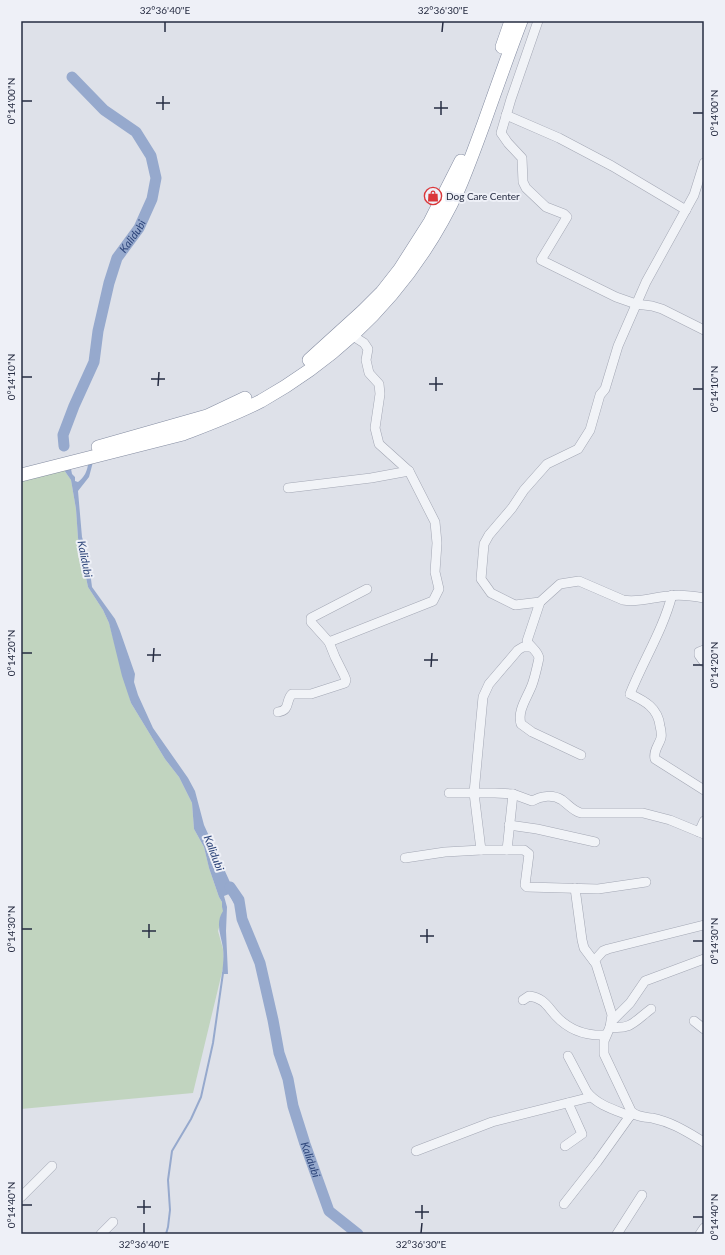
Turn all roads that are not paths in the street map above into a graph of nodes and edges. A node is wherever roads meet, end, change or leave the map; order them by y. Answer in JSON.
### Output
{"nodes":[{"id":1,"x":511,"y":21,"type":"edge"},
{"id":2,"x":521,"y":21,"type":"edge"},
{"id":3,"x":538,"y":21,"type":"edge"},
{"id":4,"x":506,"y":115,"type":"junction"},
{"id":5,"x":704,"y":163,"type":"edge"},
{"id":6,"x":686,"y":210,"type":"junction"},
{"id":7,"x":636,"y":304,"type":"junction"},
{"id":8,"x":704,"y":330,"type":"edge"},
{"id":9,"x":353,"y":336,"type":"junction"},
{"id":10,"x":181,"y":429,"type":"junction"},
{"id":11,"x":21,"y":466,"type":"edge"},
{"id":12,"x":409,"y":471,"type":"junction"},
{"id":13,"x":21,"y":475,"type":"edge"},
{"id":14,"x":288,"y":488,"type":"dead end"},
{"id":15,"x":366,"y":589,"type":"dead end"},
{"id":16,"x":672,"y":595,"type":"junction"},
{"id":17,"x":704,"y":598,"type":"edge"},
{"id":18,"x":540,"y":602,"type":"junction"},
{"id":19,"x":329,"y":642,"type":"junction"},
{"id":20,"x":530,"y":647,"type":"junction"},
{"id":21,"x":704,"y":650,"type":"edge"},
{"id":22,"x":704,"y":662,"type":"edge"},
{"id":23,"x":278,"y":712,"type":"dead end"},
{"id":24,"x":581,"y":755,"type":"dead end"},
{"id":25,"x":704,"y":790,"type":"edge"},
{"id":26,"x":449,"y":793,"type":"dead end"},
{"id":27,"x":474,"y":793,"type":"junction"},
{"id":28,"x":513,"y":794,"type":"junction"},
{"id":29,"x":704,"y":821,"type":"edge"},
{"id":30,"x":509,"y":825,"type":"junction"},
{"id":31,"x":702,"y":833,"type":"edge"},
{"id":32,"x":595,"y":842,"type":"dead end"},
{"id":33,"x":481,"y":850,"type":"junction"},
{"id":34,"x":507,"y":850,"type":"junction"},
{"id":35,"x":405,"y":858,"type":"dead end"},
{"id":36,"x":646,"y":882,"type":"dead end"},
{"id":37,"x":575,"y":888,"type":"junction"},
{"id":38,"x":704,"y":925,"type":"edge"},
{"id":39,"x":704,"y":959,"type":"edge"},
{"id":40,"x":594,"y":961,"type":"junction"},
{"id":41,"x":523,"y":1000,"type":"dead end"},
{"id":42,"x":651,"y":1009,"type":"dead end"},
{"id":43,"x":694,"y":1021,"type":"dead end"},
{"id":44,"x":609,"y":1028,"type":"junction"},
{"id":45,"x":704,"y":1029,"type":"edge"},
{"id":46,"x":568,"y":1056,"type":"dead end"},
{"id":47,"x":591,"y":1097,"type":"junction"},
{"id":48,"x":568,"y":1103,"type":"junction"},
{"id":49,"x":631,"y":1114,"type":"junction"},
{"id":50,"x":704,"y":1142,"type":"edge"},
{"id":51,"x":565,"y":1146,"type":"dead end"},
{"id":52,"x":416,"y":1151,"type":"dead end"},
{"id":53,"x":52,"y":1166,"type":"dead end"},
{"id":54,"x":642,"y":1195,"type":"dead end"},
{"id":55,"x":21,"y":1197,"type":"edge"},
{"id":56,"x":564,"y":1204,"type":"dead end"},
{"id":57,"x":113,"y":1222,"type":"dead end"},
{"id":58,"x":704,"y":1228,"type":"edge"},
{"id":59,"x":101,"y":1234,"type":"edge"},
{"id":60,"x":617,"y":1234,"type":"edge"},
{"id":61,"x":700,"y":1234,"type":"edge"}],
"edges":[{"from":1,"to":10,"type":"highway"},
{"from":2,"to":9,"type":"highway"},
{"from":3,"to":4,"type":"street"},
{"from":4,"to":6,"type":"street"},
{"from":4,"to":7,"type":"street"},
{"from":5,"to":6,"type":"street"},
{"from":6,"to":7,"type":"street"},
{"from":7,"to":8,"type":"street"},
{"from":7,"to":18,"type":"street"},
{"from":9,"to":10,"type":"highway"},
{"from":9,"to":12,"type":"street"},
{"from":10,"to":11,"type":"highway"},
{"from":10,"to":13,"type":"highway"},
{"from":12,"to":14,"type":"street"},
{"from":12,"to":19,"type":"street"},
{"from":15,"to":19,"type":"street"},
{"from":16,"to":17,"type":"street"},
{"from":16,"to":18,"type":"street"},
{"from":16,"to":25,"type":"street"},
{"from":18,"to":20,"type":"street"},
{"from":19,"to":23,"type":"street"},
{"from":20,"to":24,"type":"street"},
{"from":20,"to":27,"type":"street"},
{"from":21,"to":22,"type":"street"},
{"from":26,"to":27,"type":"street"},
{"from":27,"to":28,"type":"street"},
{"from":27,"to":33,"type":"street"},
{"from":28,"to":30,"type":"street"},
{"from":28,"to":31,"type":"street"},
{"from":29,"to":31,"type":"street"},
{"from":30,"to":32,"type":"street"},
{"from":30,"to":34,"type":"street"},
{"from":33,"to":34,"type":"street"},
{"from":33,"to":35,"type":"street"},
{"from":34,"to":37,"type":"street"},
{"from":36,"to":37,"type":"street"},
{"from":37,"to":40,"type":"street"},
{"from":38,"to":40,"type":"street"},
{"from":39,"to":44,"type":"street"},
{"from":40,"to":44,"type":"street"},
{"from":41,"to":44,"type":"street"},
{"from":42,"to":44,"type":"street"},
{"from":43,"to":45,"type":"street"},
{"from":44,"to":49,"type":"street"},
{"from":46,"to":47,"type":"street"},
{"from":47,"to":48,"type":"street"},
{"from":47,"to":49,"type":"street"},
{"from":48,"to":51,"type":"street"},
{"from":48,"to":52,"type":"street"},
{"from":49,"to":50,"type":"street"},
{"from":49,"to":56,"type":"street"},
{"from":53,"to":55,"type":"street"},
{"from":54,"to":60,"type":"street"},
{"from":57,"to":59,"type":"street"},
{"from":58,"to":61,"type":"street"}]}
